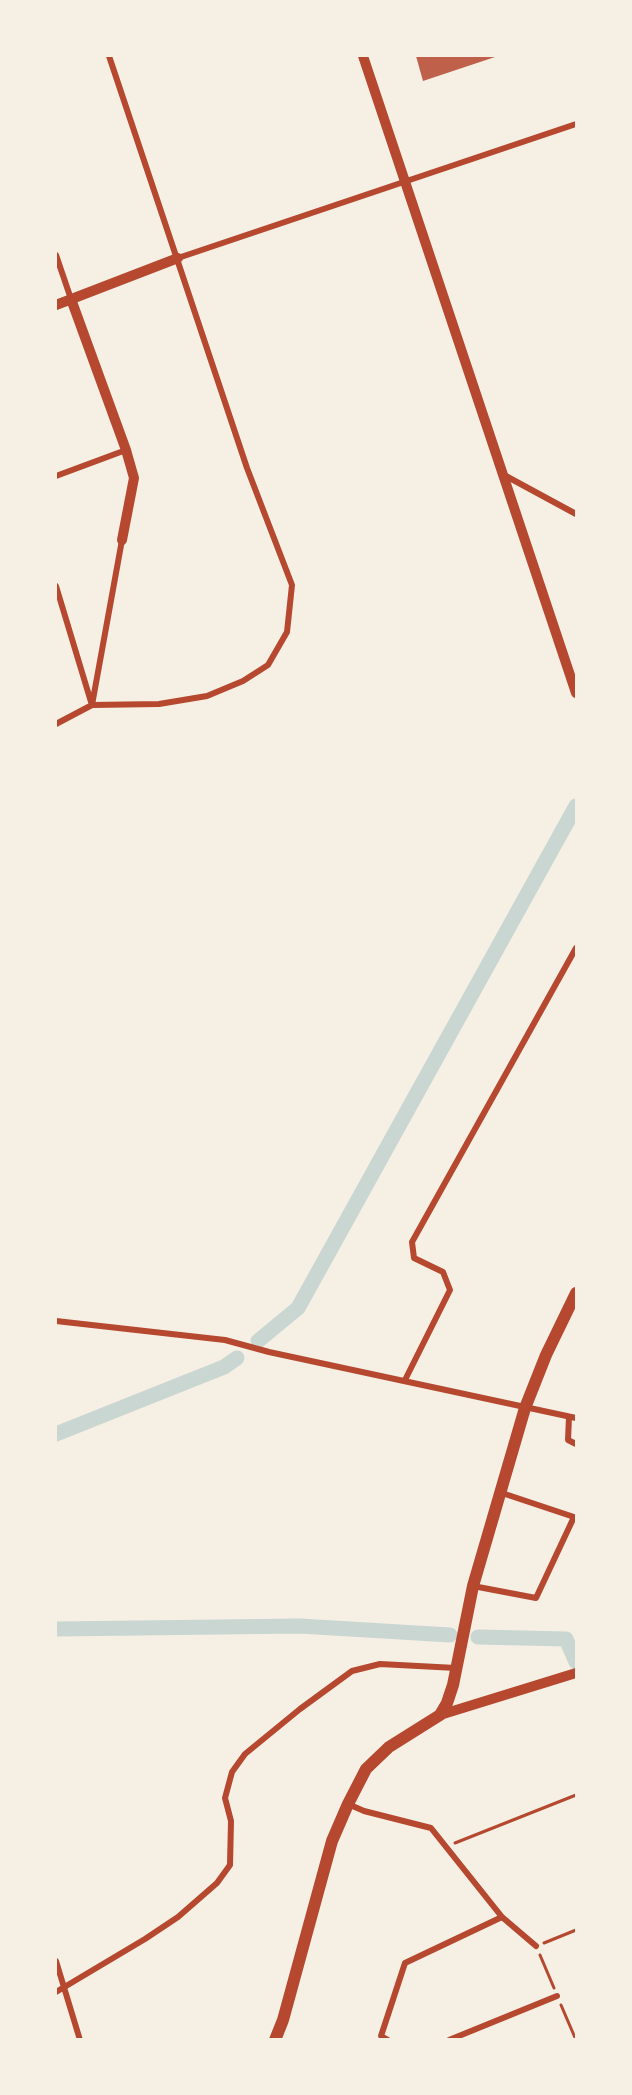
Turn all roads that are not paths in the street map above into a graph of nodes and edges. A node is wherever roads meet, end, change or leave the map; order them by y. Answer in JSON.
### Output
{"nodes":[{"id":1,"x":109,"y":56,"type":"edge"},
{"id":2,"x":363,"y":56,"type":"edge"},
{"id":3,"x":576,"y":124,"type":"edge"},
{"id":4,"x":405,"y":181,"type":"junction"},
{"id":5,"x":56,"y":255,"type":"edge"},
{"id":6,"x":178,"y":258,"type":"junction"},
{"id":7,"x":71,"y":299,"type":"junction"},
{"id":8,"x":56,"y":305,"type":"edge"},
{"id":9,"x":126,"y":450,"type":"junction"},
{"id":10,"x":503,"y":475,"type":"junction"},
{"id":11,"x":56,"y":476,"type":"edge"},
{"id":12,"x":576,"y":514,"type":"edge"},
{"id":13,"x":122,"y":540,"type":"joint"},
{"id":14,"x":56,"y":586,"type":"edge"},
{"id":15,"x":576,"y":693,"type":"edge"},
{"id":16,"x":92,"y":705,"type":"junction"},
{"id":17,"x":56,"y":724,"type":"edge"},
{"id":18,"x":576,"y":952,"type":"edge"},
{"id":19,"x":576,"y":1293,"type":"edge"},
{"id":20,"x":56,"y":1321,"type":"edge"},
{"id":21,"x":405,"y":1380,"type":"junction"},
{"id":22,"x":525,"y":1408,"type":"junction"},
{"id":23,"x":568,"y":1417,"type":"junction"},
{"id":24,"x":576,"y":1418,"type":"edge"},
{"id":25,"x":576,"y":1444,"type":"edge"},
{"id":26,"x":499,"y":1492,"type":"junction"},
{"id":27,"x":473,"y":1586,"type":"junction"},
{"id":28,"x":456,"y":1668,"type":"junction"},
{"id":29,"x":576,"y":1673,"type":"edge"},
{"id":30,"x":440,"y":1715,"type":"junction"},
{"id":31,"x":348,"y":1804,"type":"junction"},
{"id":32,"x":502,"y":1917,"type":"junction"},
{"id":33,"x":536,"y":1946,"type":"road end"},
{"id":34,"x":56,"y":1962,"type":"edge"},
{"id":35,"x":62,"y":1988,"type":"junction"},
{"id":36,"x":56,"y":1992,"type":"edge"},
{"id":37,"x":557,"y":1996,"type":"dead end"},
{"id":38,"x":80,"y":2040,"type":"edge"},
{"id":39,"x":275,"y":2040,"type":"edge"},
{"id":40,"x":388,"y":2040,"type":"edge"},
{"id":41,"x":449,"y":2040,"type":"edge"}],
"edges":[{"from":1,"to":6,"type":"street"},
{"from":2,"to":4,"type":"street"},
{"from":3,"to":4,"type":"street"},
{"from":4,"to":6,"type":"street"},
{"from":4,"to":10,"type":"street"},
{"from":5,"to":7,"type":"street"},
{"from":6,"to":7,"type":"street"},
{"from":6,"to":16,"type":"street"},
{"from":7,"to":8,"type":"street"},
{"from":7,"to":9,"type":"street"},
{"from":9,"to":11,"type":"street"},
{"from":9,"to":13,"type":"street"},
{"from":10,"to":12,"type":"street"},
{"from":10,"to":15,"type":"street"},
{"from":13,"to":16,"type":"street"},
{"from":14,"to":16,"type":"street"},
{"from":16,"to":17,"type":"street"},
{"from":18,"to":21,"type":"street"},
{"from":19,"to":22,"type":"main road"},
{"from":20,"to":21,"type":"street"},
{"from":21,"to":22,"type":"street"},
{"from":22,"to":23,"type":"street"},
{"from":22,"to":26,"type":"main road"},
{"from":23,"to":24,"type":"street"},
{"from":23,"to":25,"type":"street"},
{"from":26,"to":27,"type":"main road"},
{"from":26,"to":27,"type":"street"},
{"from":27,"to":28,"type":"main road"},
{"from":28,"to":30,"type":"main road"},
{"from":28,"to":35,"type":"street"},
{"from":29,"to":30,"type":"street"},
{"from":30,"to":31,"type":"main road"},
{"from":31,"to":32,"type":"street"},
{"from":31,"to":39,"type":"main road"},
{"from":32,"to":33,"type":"street"},
{"from":32,"to":40,"type":"street"},
{"from":34,"to":35,"type":"street"},
{"from":35,"to":36,"type":"street"},
{"from":35,"to":38,"type":"street"},
{"from":37,"to":41,"type":"street"}]}
